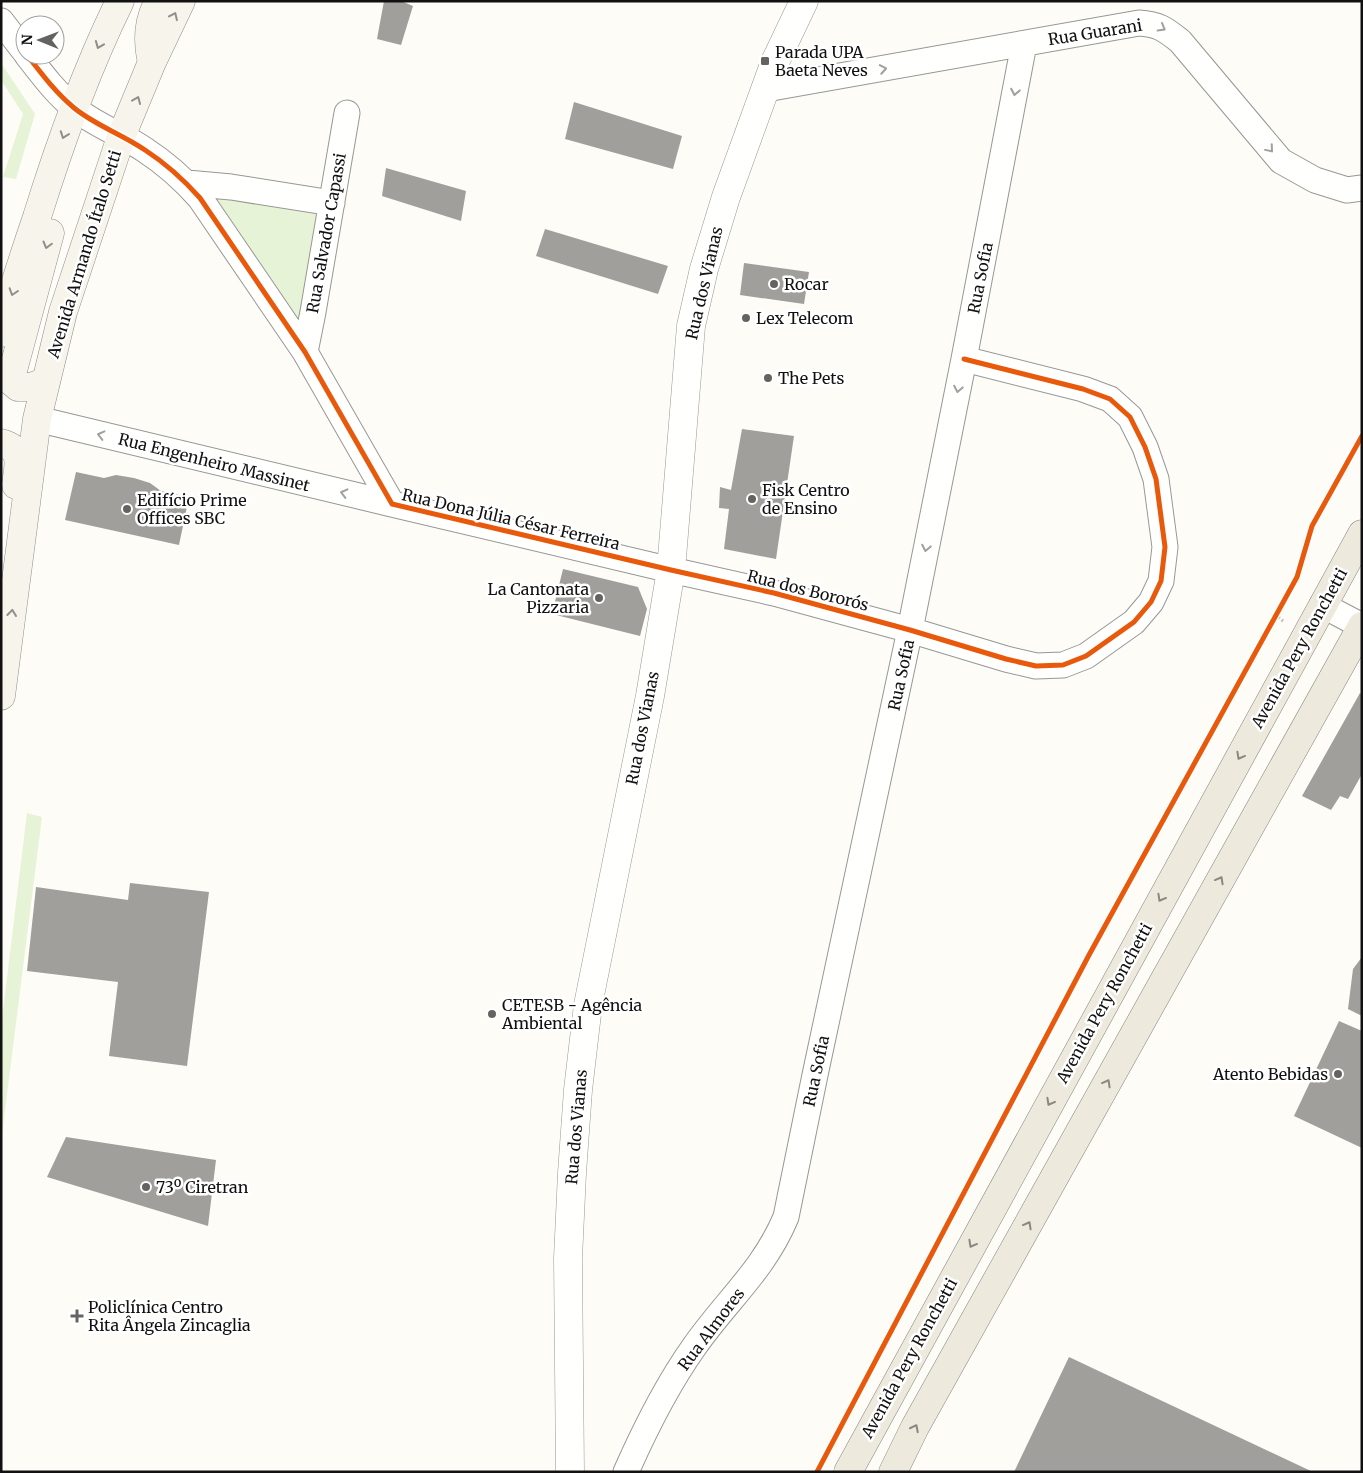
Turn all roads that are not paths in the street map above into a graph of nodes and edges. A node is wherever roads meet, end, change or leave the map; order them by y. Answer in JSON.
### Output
{"nodes":[{"id":1,"x":120,"y":1,"type":"edge"},
{"id":2,"x":159,"y":1,"type":"edge"},
{"id":3,"x":181,"y":1,"type":"edge"},
{"id":4,"x":804,"y":1,"type":"edge"},
{"id":5,"x":1,"y":21,"type":"edge"},
{"id":6,"x":15,"y":39,"type":"edge"},
{"id":7,"x":1024,"y":44,"type":"junction"},
{"id":8,"x":152,"y":62,"type":"junction"},
{"id":9,"x":35,"y":65,"type":"edge"},
{"id":10,"x":766,"y":89,"type":"junction"},
{"id":11,"x":74,"y":108,"type":"junction"},
{"id":12,"x":347,"y":113,"type":"dead end"},
{"id":13,"x":121,"y":137,"type":"junction"},
{"id":14,"x":54,"y":162,"type":"junction"},
{"id":15,"x":187,"y":183,"type":"junction"},
{"id":16,"x":1362,"y":188,"type":"edge"},
{"id":17,"x":332,"y":203,"type":"junction"},
{"id":18,"x":1,"y":333,"type":"edge"},
{"id":19,"x":305,"y":352,"type":"junction"},
{"id":20,"x":964,"y":359,"type":"junction"},
{"id":21,"x":46,"y":382,"type":"junction"},
{"id":22,"x":37,"y":419,"type":"junction"},
{"id":23,"x":1,"y":443,"type":"edge"},
{"id":24,"x":392,"y":504,"type":"junction"},
{"id":25,"x":1362,"y":534,"type":"edge"},
{"id":26,"x":21,"y":543,"type":"junction"},
{"id":27,"x":670,"y":570,"type":"junction"},
{"id":28,"x":1322,"y":605,"type":"junction"},
{"id":29,"x":1362,"y":626,"type":"edge"},
{"id":30,"x":910,"y":630,"type":"junction"},
{"id":31,"x":1,"y":696,"type":"edge"},
{"id":32,"x":786,"y":1217,"type":"joint"},
{"id":33,"x":570,"y":1472,"type":"edge"},
{"id":34,"x":626,"y":1472,"type":"edge"},
{"id":35,"x":848,"y":1472,"type":"edge"},
{"id":36,"x":893,"y":1472,"type":"edge"}],
"edges":[{"from":1,"to":11,"type":"main road","one_way":true},
{"from":2,"to":8,"type":"main road"},
{"from":8,"to":3,"type":"main road","name":"Avenida Armando Ítalo Setti","one_way":true},
{"from":4,"to":10,"type":"street","name":"Rua dos Vianas"},
{"from":5,"to":6,"type":"street","name":"Rua Dona Júlia César Ferreira"},
{"from":10,"to":7,"type":"street","name":"Rua Guarani","one_way":true},
{"from":7,"to":16,"type":"street","name":"Rua Guarani","one_way":true},
{"from":7,"to":20,"type":"street","name":"Rua Sofia","one_way":true},
{"from":13,"to":8,"type":"main road","name":"Avenida Armando Ítalo Setti","one_way":true},
{"from":9,"to":11,"type":"street","name":"Rua Dona Júlia César Ferreira"},
{"from":10,"to":27,"type":"street","name":"Rua dos Vianas"},
{"from":11,"to":13,"type":"street","name":"Rua Dona Júlia César Ferreira"},
{"from":11,"to":14,"type":"main road","one_way":true},
{"from":12,"to":17,"type":"street","name":"Rua Salvador Capassi"},
{"from":13,"to":15,"type":"street","name":"Rua Dona Júlia César Ferreira"},
{"from":13,"to":21,"type":"main road","name":"Avenida Armando Ítalo Setti"},
{"from":14,"to":18,"type":"main road","one_way":true},
{"from":14,"to":21,"type":"main road","one_way":true},
{"from":15,"to":17,"type":"street"},
{"from":15,"to":19,"type":"street","name":"Rua Dona Júlia César Ferreira"},
{"from":17,"to":19,"type":"street","name":"Rua Salvador Capassi"},
{"from":19,"to":24,"type":"street","name":"Rua Dona Júlia César Ferreira"},
{"from":20,"to":30,"type":"street","name":"Rua Sofia","one_way":true},
{"from":20,"to":30,"type":"street","name":"Rua dos Bororós"},
{"from":21,"to":22,"type":"main road","name":"Avenida Armando Ítalo Setti"},
{"from":24,"to":22,"type":"street","name":"Rua Engenheiro Massinet","one_way":true},
{"from":22,"to":26,"type":"main road","name":"Avenida Armando Ítalo Setti"},
{"from":23,"to":26,"type":"main road"},
{"from":24,"to":27,"type":"street","name":"Rua Dona Júlia César Ferreira"},
{"from":25,"to":28,"type":"main road","name":"Avenida Pery Ronchetti"},
{"from":31,"to":26,"type":"main road","name":"Avenida Armando Ítalo Setti","one_way":true},
{"from":27,"to":30,"type":"street","name":"Rua dos Bororós"},
{"from":27,"to":33,"type":"street","name":"Rua dos Vianas"},
{"from":28,"to":29,"type":"street"},
{"from":28,"to":35,"type":"main road","name":"Avenida Pery Ronchetti","one_way":true},
{"from":36,"to":29,"type":"main road","one_way":true},
{"from":30,"to":32,"type":"street","name":"Rua Sofia"},
{"from":32,"to":34,"type":"street","name":"Rua Almores"}]}
